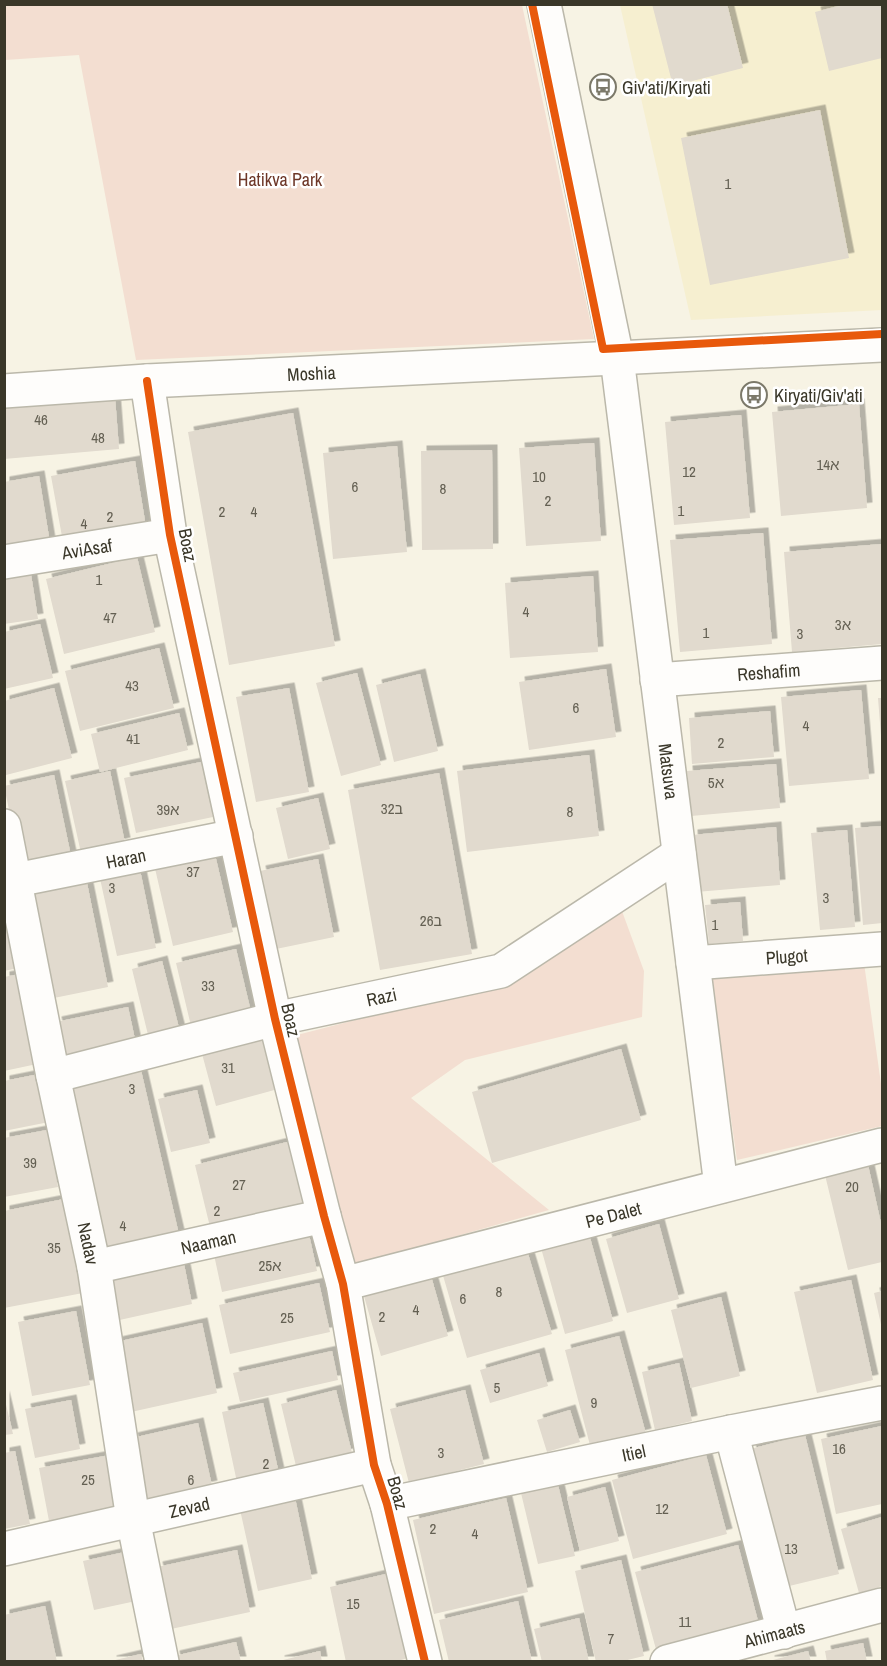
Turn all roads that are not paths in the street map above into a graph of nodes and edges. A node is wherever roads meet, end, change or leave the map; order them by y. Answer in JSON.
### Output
{"nodes":[{"id":1,"x":544,"y":4,"type":"edge"},
{"id":2,"x":882,"y":345,"type":"edge"},
{"id":3,"x":616,"y":358,"type":"junction"},
{"id":4,"x":147,"y":381,"type":"junction"},
{"id":5,"x":4,"y":391,"type":"edge"},
{"id":6,"x":170,"y":535,"type":"junction"},
{"id":7,"x":4,"y":562,"type":"edge"},
{"id":8,"x":882,"y":663,"type":"edge"},
{"id":9,"x":657,"y":680,"type":"junction"},
{"id":10,"x":4,"y":826,"type":"edge"},
{"id":11,"x":236,"y":836,"type":"junction"},
{"id":12,"x":679,"y":854,"type":"junction"},
{"id":13,"x":14,"y":902,"type":"edge"},
{"id":14,"x":882,"y":950,"type":"edge"},
{"id":15,"x":693,"y":963,"type":"junction"},
{"id":16,"x":275,"y":1018,"type":"junction"},
{"id":17,"x":53,"y":1076,"type":"junction"},
{"id":18,"x":882,"y":1145,"type":"edge"},
{"id":19,"x":721,"y":1186,"type":"junction"},
{"id":20,"x":324,"y":1216,"type":"junction"},
{"id":21,"x":94,"y":1267,"type":"junction"},
{"id":22,"x":343,"y":1284,"type":"junction"},
{"id":23,"x":882,"y":1403,"type":"edge"},
{"id":24,"x":731,"y":1432,"type":"junction"},
{"id":25,"x":374,"y":1465,"type":"junction"},
{"id":26,"x":387,"y":1504,"type":"junction"},
{"id":27,"x":133,"y":1520,"type":"junction"},
{"id":28,"x":4,"y":1549,"type":"edge"},
{"id":29,"x":882,"y":1605,"type":"edge"},
{"id":30,"x":784,"y":1632,"type":"junction"},
{"id":31,"x":162,"y":1662,"type":"edge"},
{"id":32,"x":425,"y":1662,"type":"edge"},
{"id":33,"x":667,"y":1662,"type":"edge"}],
"edges":[{"from":1,"to":3,"type":"street","name":"Matsuva"},
{"from":2,"to":3,"type":"street","name":"Moshia"},
{"from":3,"to":4,"type":"street","name":"Moshia"},
{"from":3,"to":9,"type":"street","name":"Matsuva"},
{"from":4,"to":5,"type":"street","name":"Moshia"},
{"from":4,"to":6,"type":"street","name":"Boaz"},
{"from":6,"to":7,"type":"street","name":"AviAsaf"},
{"from":6,"to":11,"type":"street","name":"Boaz"},
{"from":8,"to":9,"type":"street","name":"Reshafim"},
{"from":9,"to":12,"type":"street","name":"Matsuva"},
{"from":10,"to":13,"type":"street","name":"Nadav"},
{"from":11,"to":13,"type":"street","name":"Haran"},
{"from":11,"to":16,"type":"street","name":"Boaz"},
{"from":12,"to":15,"type":"street","name":"Matsuva"},
{"from":12,"to":16,"type":"street","name":"Razi"},
{"from":13,"to":17,"type":"street","name":"Nadav"},
{"from":14,"to":15,"type":"street","name":"Plugot"},
{"from":15,"to":19,"type":"street","name":"Matsuva"},
{"from":16,"to":17,"type":"street","name":"Razi"},
{"from":16,"to":20,"type":"street","name":"Boaz"},
{"from":17,"to":21,"type":"street","name":"Nadav"},
{"from":18,"to":19,"type":"street","name":"Pe Dalet"},
{"from":19,"to":22,"type":"street","name":"Pe Dalet"},
{"from":20,"to":21,"type":"street","name":"Naaman"},
{"from":20,"to":22,"type":"street","name":"Boaz"},
{"from":21,"to":27,"type":"street","name":"Nadav"},
{"from":22,"to":25,"type":"street","name":"Boaz"},
{"from":23,"to":24,"type":"street","name":"Itiel"},
{"from":24,"to":26,"type":"street","name":"Itiel"},
{"from":24,"to":30,"type":"street"},
{"from":25,"to":26,"type":"street","name":"Boaz"},
{"from":25,"to":27,"type":"street","name":"Zevad"},
{"from":26,"to":32,"type":"street","name":"Boaz"},
{"from":27,"to":28,"type":"street","name":"Zevad"},
{"from":27,"to":31,"type":"street","name":"Nadav"},
{"from":29,"to":30,"type":"street","name":"Ahimaats"},
{"from":30,"to":33,"type":"street","name":"Ahimaats"}]}
